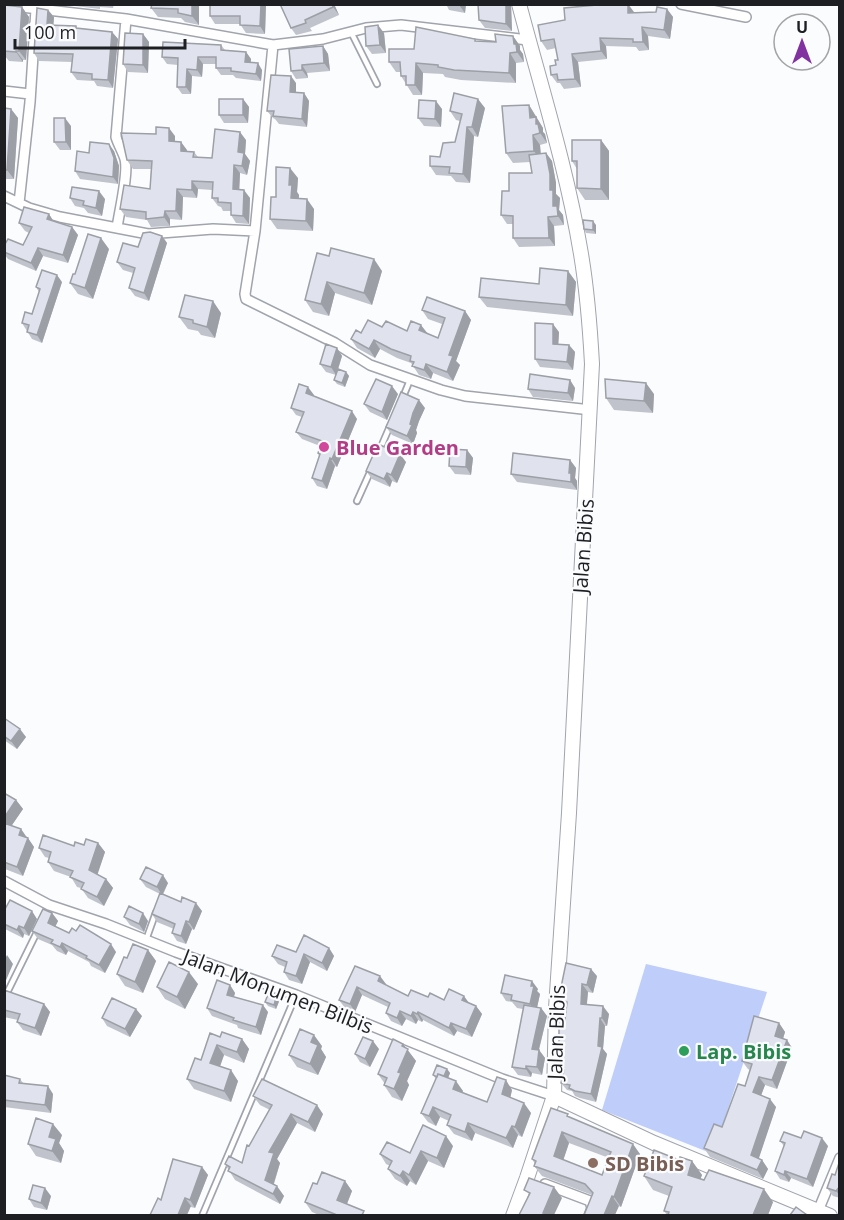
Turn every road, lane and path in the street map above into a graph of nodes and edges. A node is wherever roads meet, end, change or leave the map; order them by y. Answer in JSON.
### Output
{"nodes":[{"id":1,"x":519,"y":4,"type":"edge"},
{"id":2,"x":681,"y":4,"type":"edge"},
{"id":3,"x":4,"y":6,"type":"edge"},
{"id":4,"x":36,"y":9,"type":"junction"},
{"id":5,"x":746,"y":17,"type":"dead end"},
{"id":6,"x":126,"y":19,"type":"junction"},
{"id":7,"x":351,"y":32,"type":"junction"},
{"id":8,"x":528,"y":40,"type":"junction"},
{"id":9,"x":273,"y":45,"type":"junction"},
{"id":10,"x":377,"y":84,"type":"dead end"},
{"id":11,"x":4,"y":91,"type":"edge"},
{"id":12,"x":30,"y":94,"type":"junction"},
{"id":13,"x":4,"y":196,"type":"edge"},
{"id":14,"x":19,"y":203,"type":"junction"},
{"id":15,"x":117,"y":228,"type":"junction"},
{"id":16,"x":255,"y":231,"type":"junction"},
{"id":17,"x":410,"y":380,"type":"junction"},
{"id":18,"x":402,"y":400,"type":"edge"},
{"id":19,"x":591,"y":410,"type":"junction"},
{"id":20,"x":393,"y":420,"type":"edge"},
{"id":21,"x":379,"y":451,"type":"edge"},
{"id":22,"x":375,"y":461,"type":"edge"},
{"id":23,"x":357,"y":501,"type":"dead end"},
{"id":24,"x":4,"y":881,"type":"edge"},
{"id":25,"x":49,"y":905,"type":"junction"},
{"id":26,"x":157,"y":910,"type":"edge"},
{"id":27,"x":44,"y":915,"type":"edge"},
{"id":28,"x":40,"y":925,"type":"edge"},
{"id":29,"x":146,"y":940,"type":"junction"},
{"id":30,"x":296,"y":994,"type":"junction"},
{"id":31,"x":4,"y":999,"type":"edge"},
{"id":32,"x":554,"y":1096,"type":"junction"},
{"id":33,"x":840,"y":1158,"type":"edge"},
{"id":34,"x":527,"y":1178,"type":"junction"},
{"id":35,"x":824,"y":1213,"type":"edge"},
{"id":36,"x":202,"y":1215,"type":"edge"},
{"id":37,"x":513,"y":1215,"type":"edge"},
{"id":38,"x":589,"y":1215,"type":"edge"}],
"edges":[{"from":1,"to":8,"type":"main road","name":"Jalan Bibis"},
{"from":2,"to":5,"type":"street"},
{"from":3,"to":4,"type":"street"},
{"from":4,"to":6,"type":"street"},
{"from":4,"to":12,"type":"street"},
{"from":6,"to":9,"type":"street"},
{"from":6,"to":15,"type":"street"},
{"from":7,"to":8,"type":"street"},
{"from":7,"to":9,"type":"street"},
{"from":7,"to":10,"type":"lane"},
{"from":8,"to":19,"type":"main road","name":"Jalan Bibis"},
{"from":9,"to":16,"type":"street"},
{"from":11,"to":12,"type":"street"},
{"from":12,"to":14,"type":"street"},
{"from":13,"to":14,"type":"street"},
{"from":14,"to":15,"type":"street"},
{"from":15,"to":16,"type":"street"},
{"from":16,"to":17,"type":"street"},
{"from":17,"to":18,"type":"lane"},
{"from":17,"to":19,"type":"street"},
{"from":19,"to":32,"type":"main road","name":"Jalan Bibis"},
{"from":20,"to":21,"type":"lane"},
{"from":22,"to":23,"type":"lane"},
{"from":24,"to":25,"type":"street","name":"Jalan Monumen Bilbis"},
{"from":25,"to":27,"type":"lane"},
{"from":25,"to":29,"type":"street","name":"Jalan Monumen Bilbis"},
{"from":26,"to":29,"type":"lane"},
{"from":28,"to":31,"type":"lane"},
{"from":29,"to":30,"type":"street","name":"Jalan Monumen Bilbis"},
{"from":30,"to":32,"type":"street","name":"Jalan Monumen Bilbis"},
{"from":30,"to":36,"type":"lane"},
{"from":32,"to":34,"type":"main road","name":"Jalan Bibis"},
{"from":32,"to":35,"type":"main road"},
{"from":33,"to":35,"type":"street"},
{"from":34,"to":37,"type":"main road","name":"Jalan Bibis"},
{"from":34,"to":38,"type":"street"}]}
